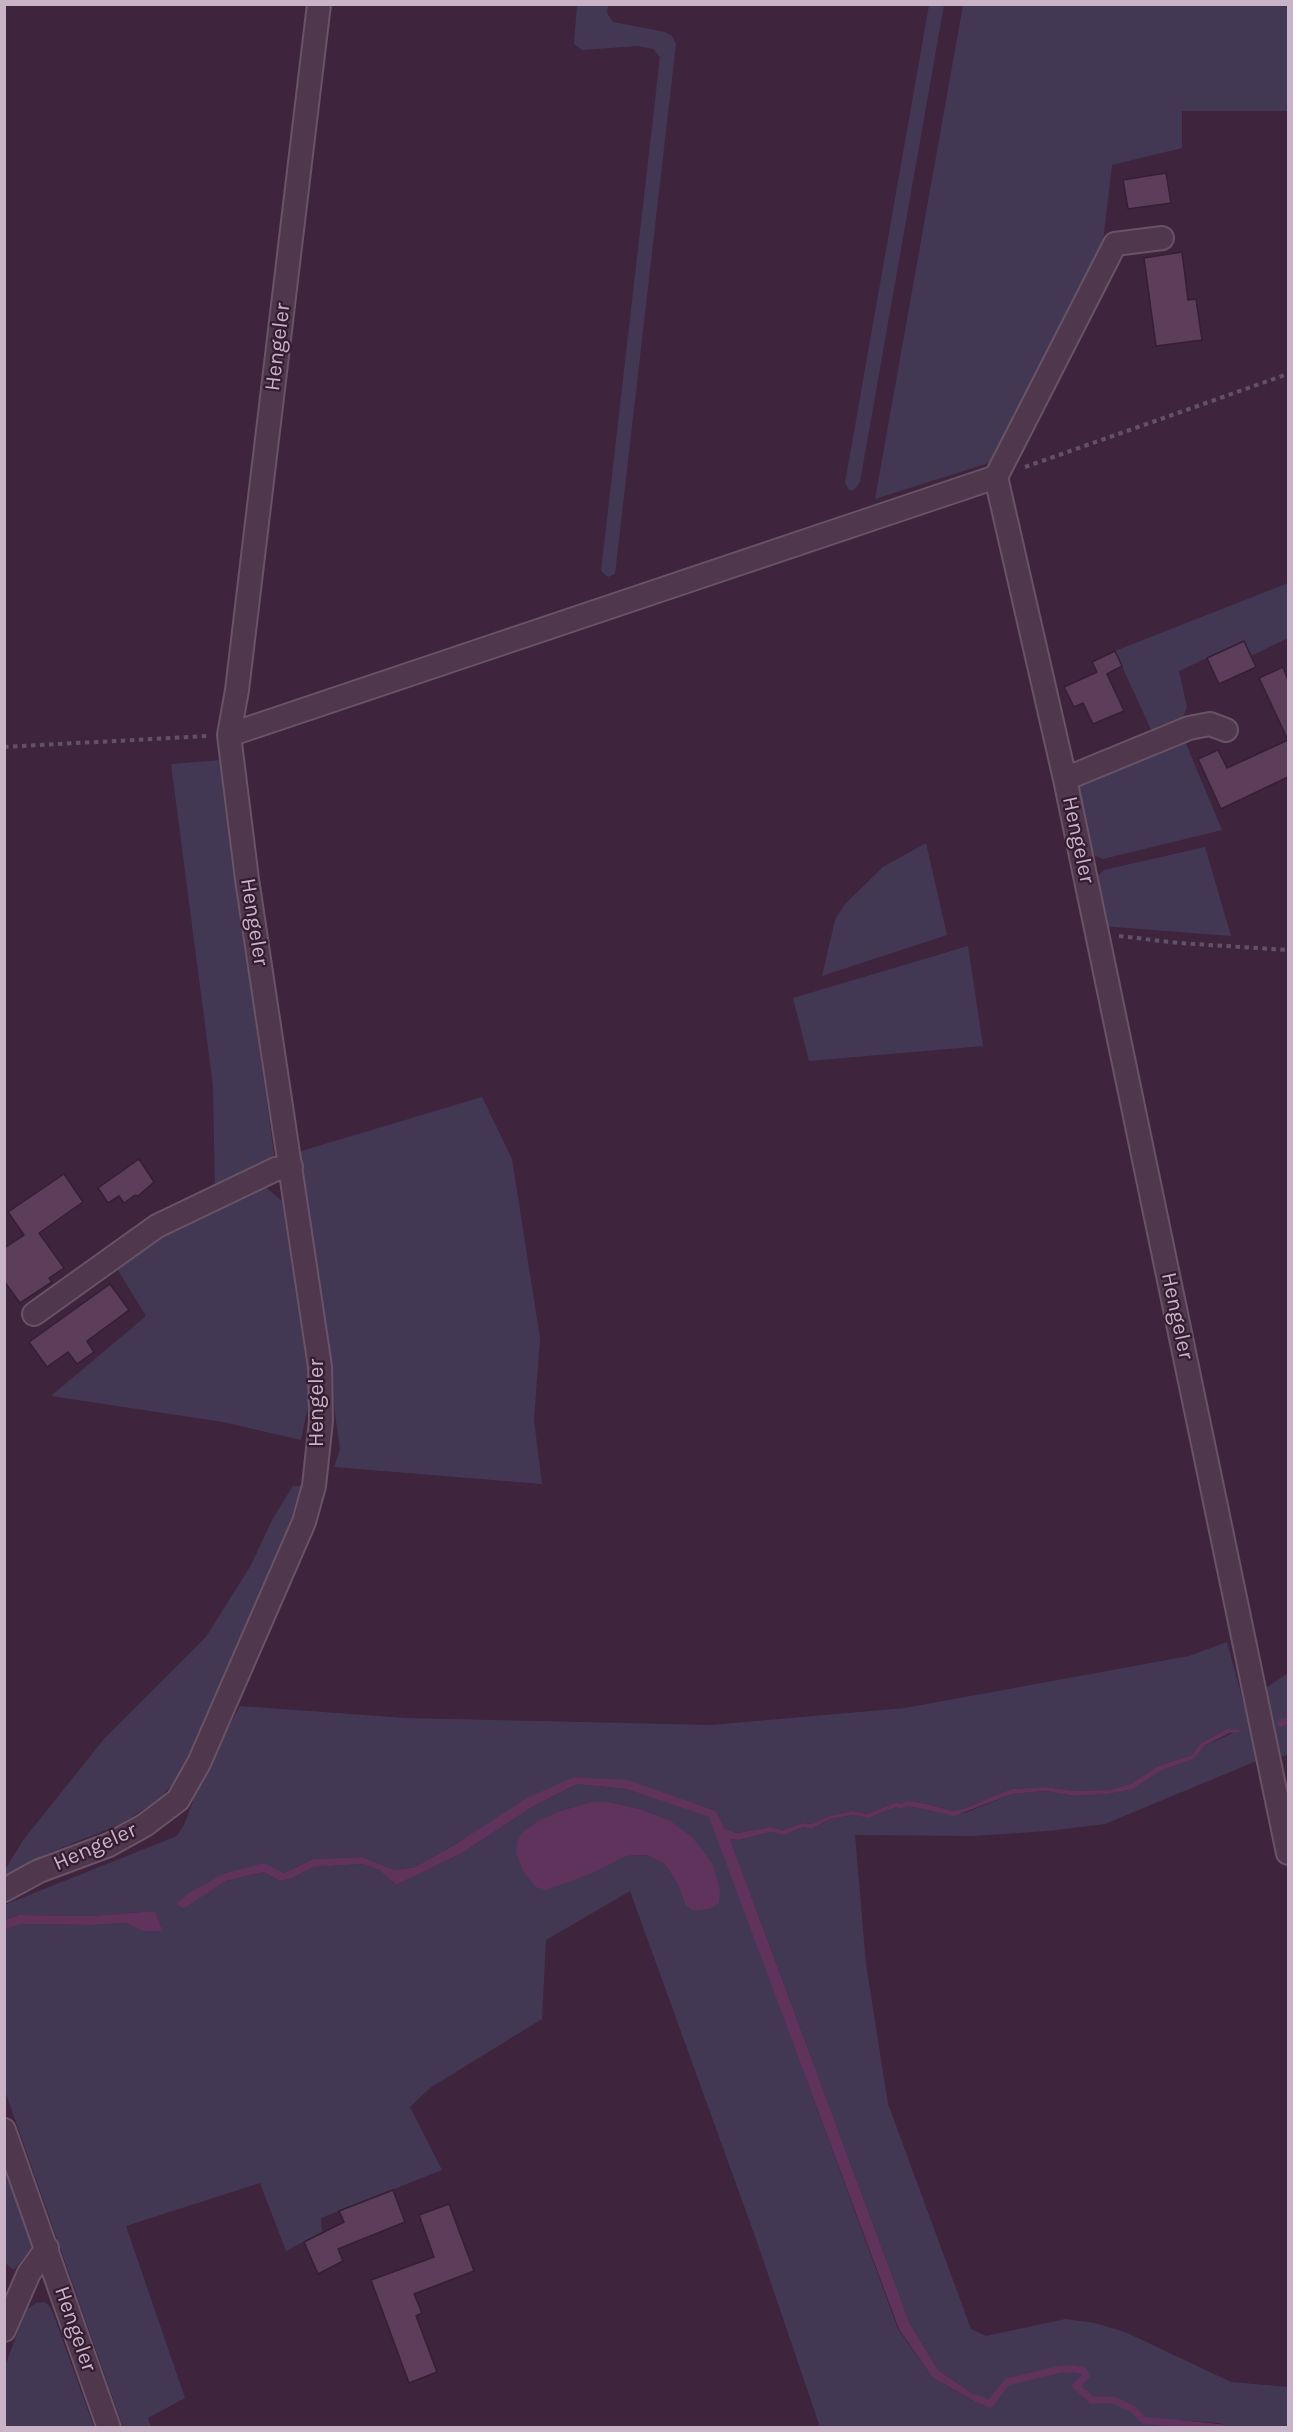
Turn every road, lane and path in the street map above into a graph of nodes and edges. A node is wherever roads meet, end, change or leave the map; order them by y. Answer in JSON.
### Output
{"nodes":[{"id":1,"x":319,"y":4,"type":"edge"},
{"id":2,"x":1162,"y":238,"type":"dead end"},
{"id":3,"x":1288,"y":374,"type":"edge"},
{"id":4,"x":996,"y":477,"type":"junction"},
{"id":5,"x":1226,"y":730,"type":"dead end"},
{"id":6,"x":229,"y":735,"type":"junction"},
{"id":7,"x":4,"y":747,"type":"edge"},
{"id":8,"x":1065,"y":779,"type":"junction"},
{"id":9,"x":1097,"y":933,"type":"junction"},
{"id":10,"x":1288,"y":950,"type":"edge"},
{"id":11,"x":291,"y":1167,"type":"junction"},
{"id":12,"x":34,"y":1314,"type":"dead end"},
{"id":13,"x":1288,"y":1853,"type":"edge"},
{"id":14,"x":4,"y":1890,"type":"edge"},
{"id":15,"x":4,"y":2130,"type":"edge"},
{"id":16,"x":46,"y":2248,"type":"junction"},
{"id":17,"x":4,"y":2330,"type":"edge"},
{"id":18,"x":109,"y":2427,"type":"edge"}],
"edges":[{"from":1,"to":6,"type":"street","name":"Hengeler"},
{"from":2,"to":4,"type":"street"},
{"from":3,"to":4,"type":"path"},
{"from":4,"to":6,"type":"street"},
{"from":4,"to":8,"type":"street","name":"Hengeler"},
{"from":5,"to":8,"type":"street"},
{"from":6,"to":7,"type":"path"},
{"from":6,"to":11,"type":"street","name":"Hengeler"},
{"from":8,"to":9,"type":"street","name":"Hengeler"},
{"from":9,"to":10,"type":"path"},
{"from":9,"to":13,"type":"street","name":"Hengeler"},
{"from":11,"to":12,"type":"street"},
{"from":11,"to":14,"type":"street","name":"Hengeler"},
{"from":15,"to":16,"type":"street","name":"Hengeler"},
{"from":16,"to":17,"type":"street"},
{"from":16,"to":18,"type":"street","name":"Hengeler"}]}
